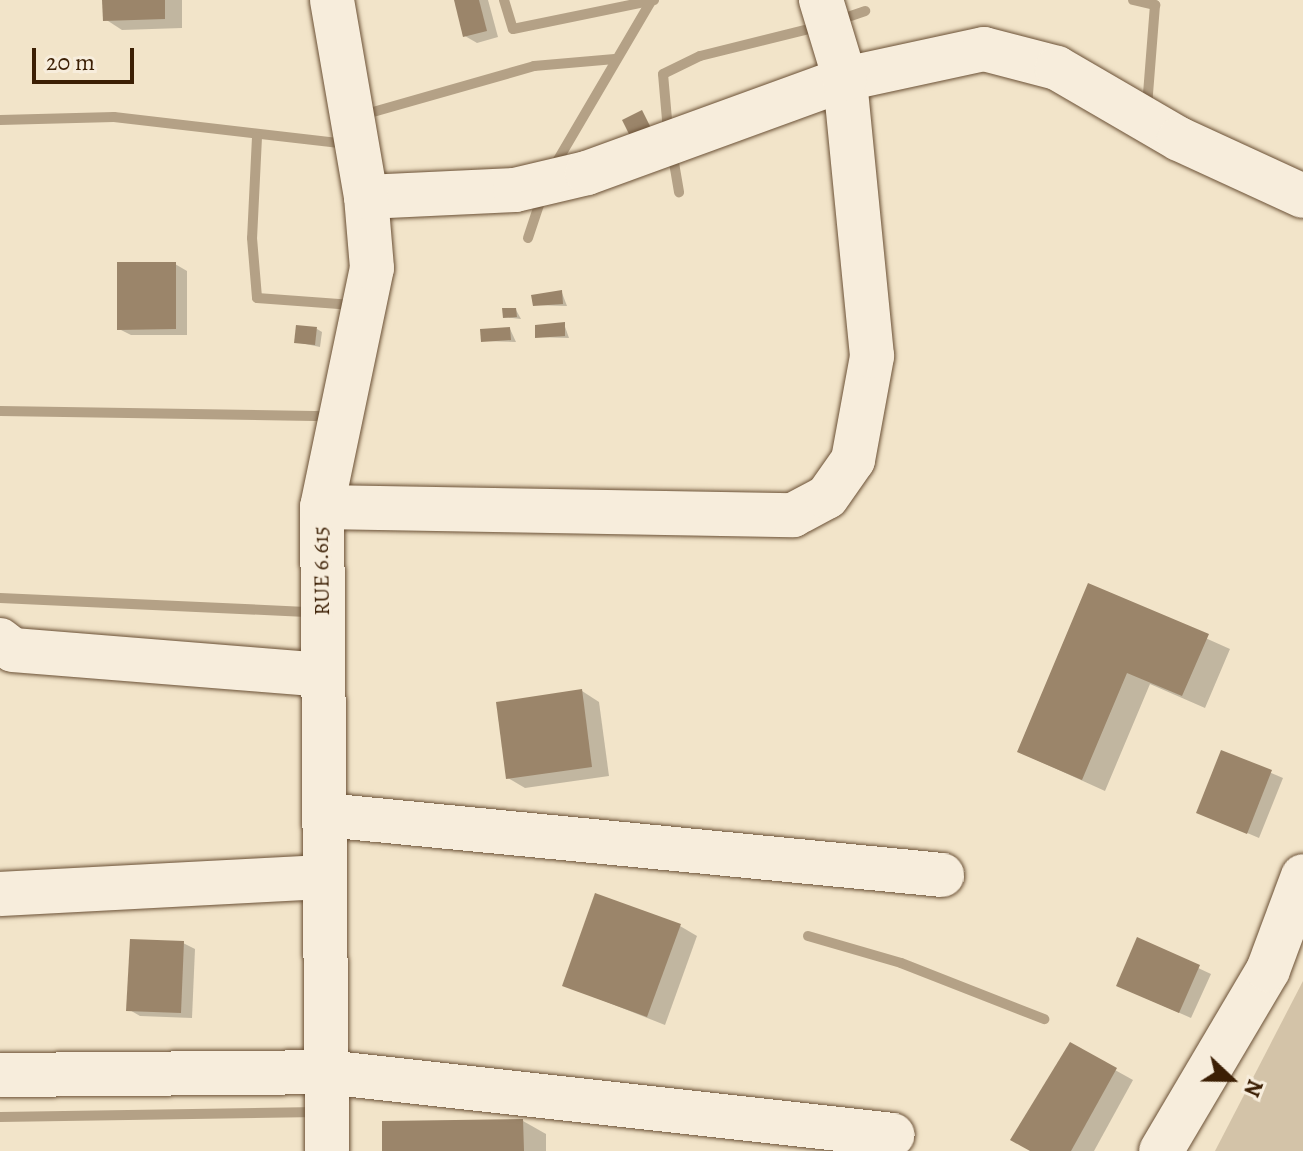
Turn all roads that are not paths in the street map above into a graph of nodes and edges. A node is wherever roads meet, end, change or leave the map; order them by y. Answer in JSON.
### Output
{"nodes":[{"id":1,"x":332,"y":0,"type":"edge"},
{"id":2,"x":821,"y":0,"type":"edge"},
{"id":3,"x":845,"y":79,"type":"junction"},
{"id":4,"x":1303,"y":196,"type":"edge"},
{"id":5,"x":366,"y":197,"type":"junction"},
{"id":6,"x":322,"y":507,"type":"junction"},
{"id":7,"x":0,"y":640,"type":"edge"},
{"id":8,"x":323,"y":675,"type":"junction"},
{"id":9,"x":325,"y":815,"type":"junction"},
{"id":10,"x":942,"y":875,"type":"dead end"},
{"id":11,"x":1303,"y":876,"type":"edge"},
{"id":12,"x":325,"y":877,"type":"junction"},
{"id":13,"x":0,"y":894,"type":"edge"},
{"id":14,"x":326,"y":1072,"type":"junction"},
{"id":15,"x":0,"y":1075,"type":"edge"},
{"id":16,"x":893,"y":1135,"type":"dead end"},
{"id":17,"x":327,"y":1151,"type":"edge"},
{"id":18,"x":1161,"y":1151,"type":"edge"}],
"edges":[{"from":1,"to":5,"type":"street","name":"RUE 6.615"},
{"from":2,"to":3,"type":"street"},
{"from":3,"to":4,"type":"street"},
{"from":3,"to":5,"type":"street"},
{"from":3,"to":6,"type":"street"},
{"from":5,"to":6,"type":"street","name":"RUE 6.615"},
{"from":6,"to":8,"type":"street","name":"RUE 6.615"},
{"from":7,"to":8,"type":"street"},
{"from":8,"to":9,"type":"street","name":"RUE 6.615"},
{"from":9,"to":10,"type":"street"},
{"from":9,"to":12,"type":"street","name":"RUE 6.615"},
{"from":11,"to":18,"type":"street"},
{"from":12,"to":13,"type":"street"},
{"from":12,"to":14,"type":"street","name":"RUE 6.615"},
{"from":14,"to":15,"type":"street"},
{"from":14,"to":16,"type":"street"},
{"from":14,"to":17,"type":"street","name":"RUE 6.615"}]}
